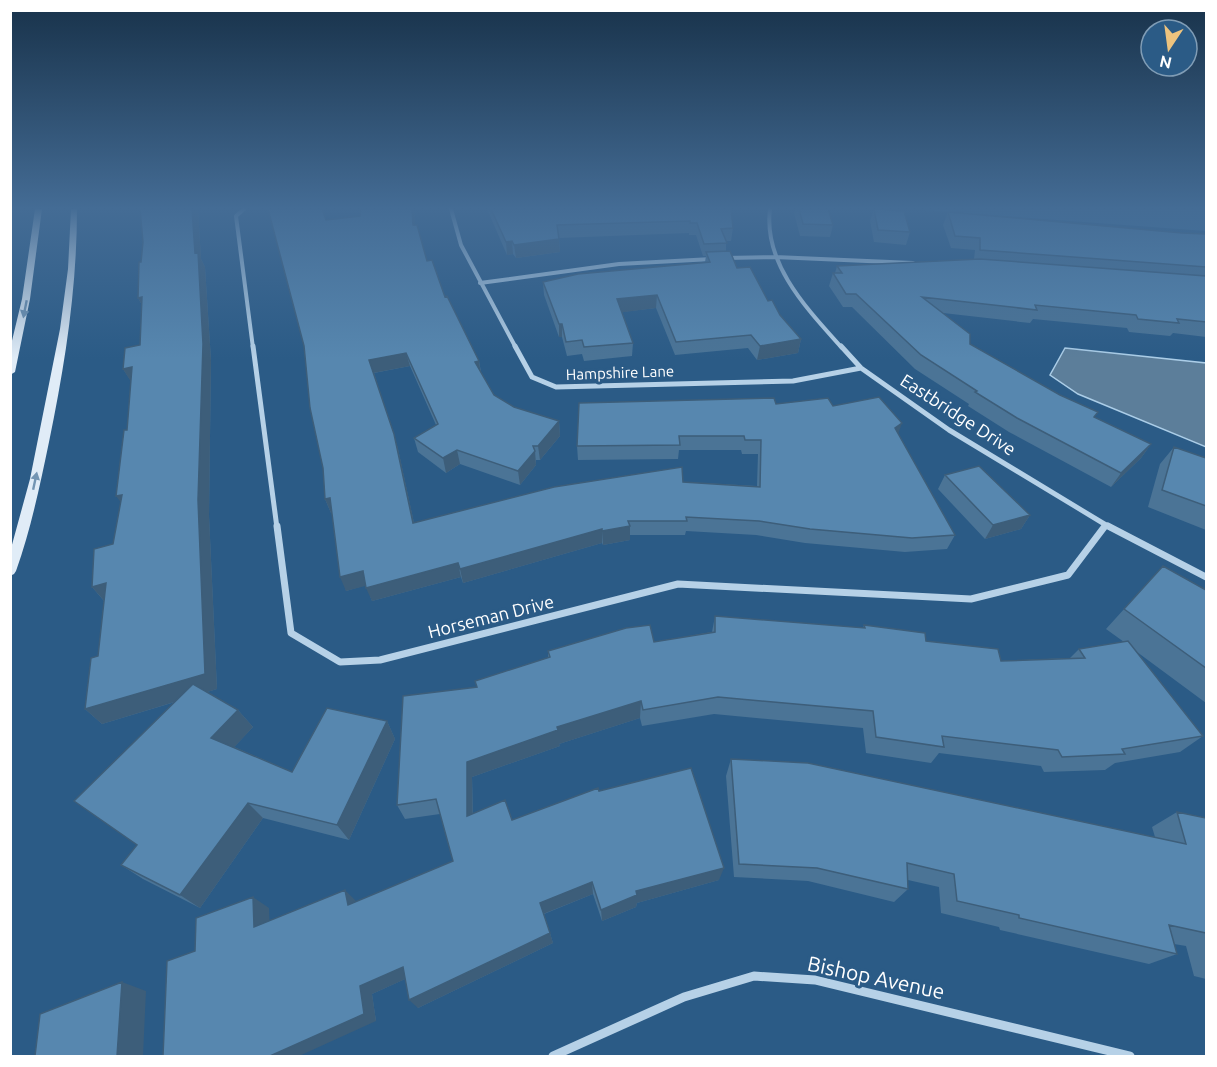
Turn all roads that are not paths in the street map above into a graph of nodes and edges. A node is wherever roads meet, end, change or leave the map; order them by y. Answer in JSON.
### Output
{"nodes":[{"id":1,"x":32,"y":259,"type":"edge"},
{"id":2,"x":72,"y":259,"type":"edge"},
{"id":3,"x":242,"y":259,"type":"edge"},
{"id":4,"x":468,"y":259,"type":"edge"},
{"id":5,"x":721,"y":259,"type":"edge"},
{"id":6,"x":777,"y":259,"type":"edge"},
{"id":7,"x":827,"y":259,"type":"edge"},
{"id":8,"x":925,"y":264,"type":"edge"},
{"id":9,"x":480,"y":283,"type":"junction"},
{"id":10,"x":861,"y":368,"type":"junction"},
{"id":11,"x":10,"y":372,"type":"edge"},
{"id":12,"x":1106,"y":525,"type":"junction"},
{"id":13,"x":10,"y":572,"type":"edge"},
{"id":14,"x":1206,"y":577,"type":"edge"},
{"id":15,"x":553,"y":1056,"type":"edge"},
{"id":16,"x":1130,"y":1056,"type":"edge"}],
"edges":[{"from":1,"to":11,"type":"main road","one_way":true},
{"from":13,"to":2,"type":"main road","one_way":true},
{"from":3,"to":12,"type":"street","name":"Horseman Drive"},
{"from":4,"to":9,"type":"street","name":"Hampshire Lane"},
{"from":5,"to":9,"type":"street"},
{"from":6,"to":10,"type":"street","name":"Eastbridge Drive"},
{"from":7,"to":8,"type":"street"},
{"from":9,"to":10,"type":"street","name":"Hampshire Lane"},
{"from":10,"to":12,"type":"street","name":"Eastbridge Drive"},
{"from":12,"to":14,"type":"street","name":"Eastbridge Drive"},
{"from":15,"to":16,"type":"street","name":"Bishop Avenue"}]}
